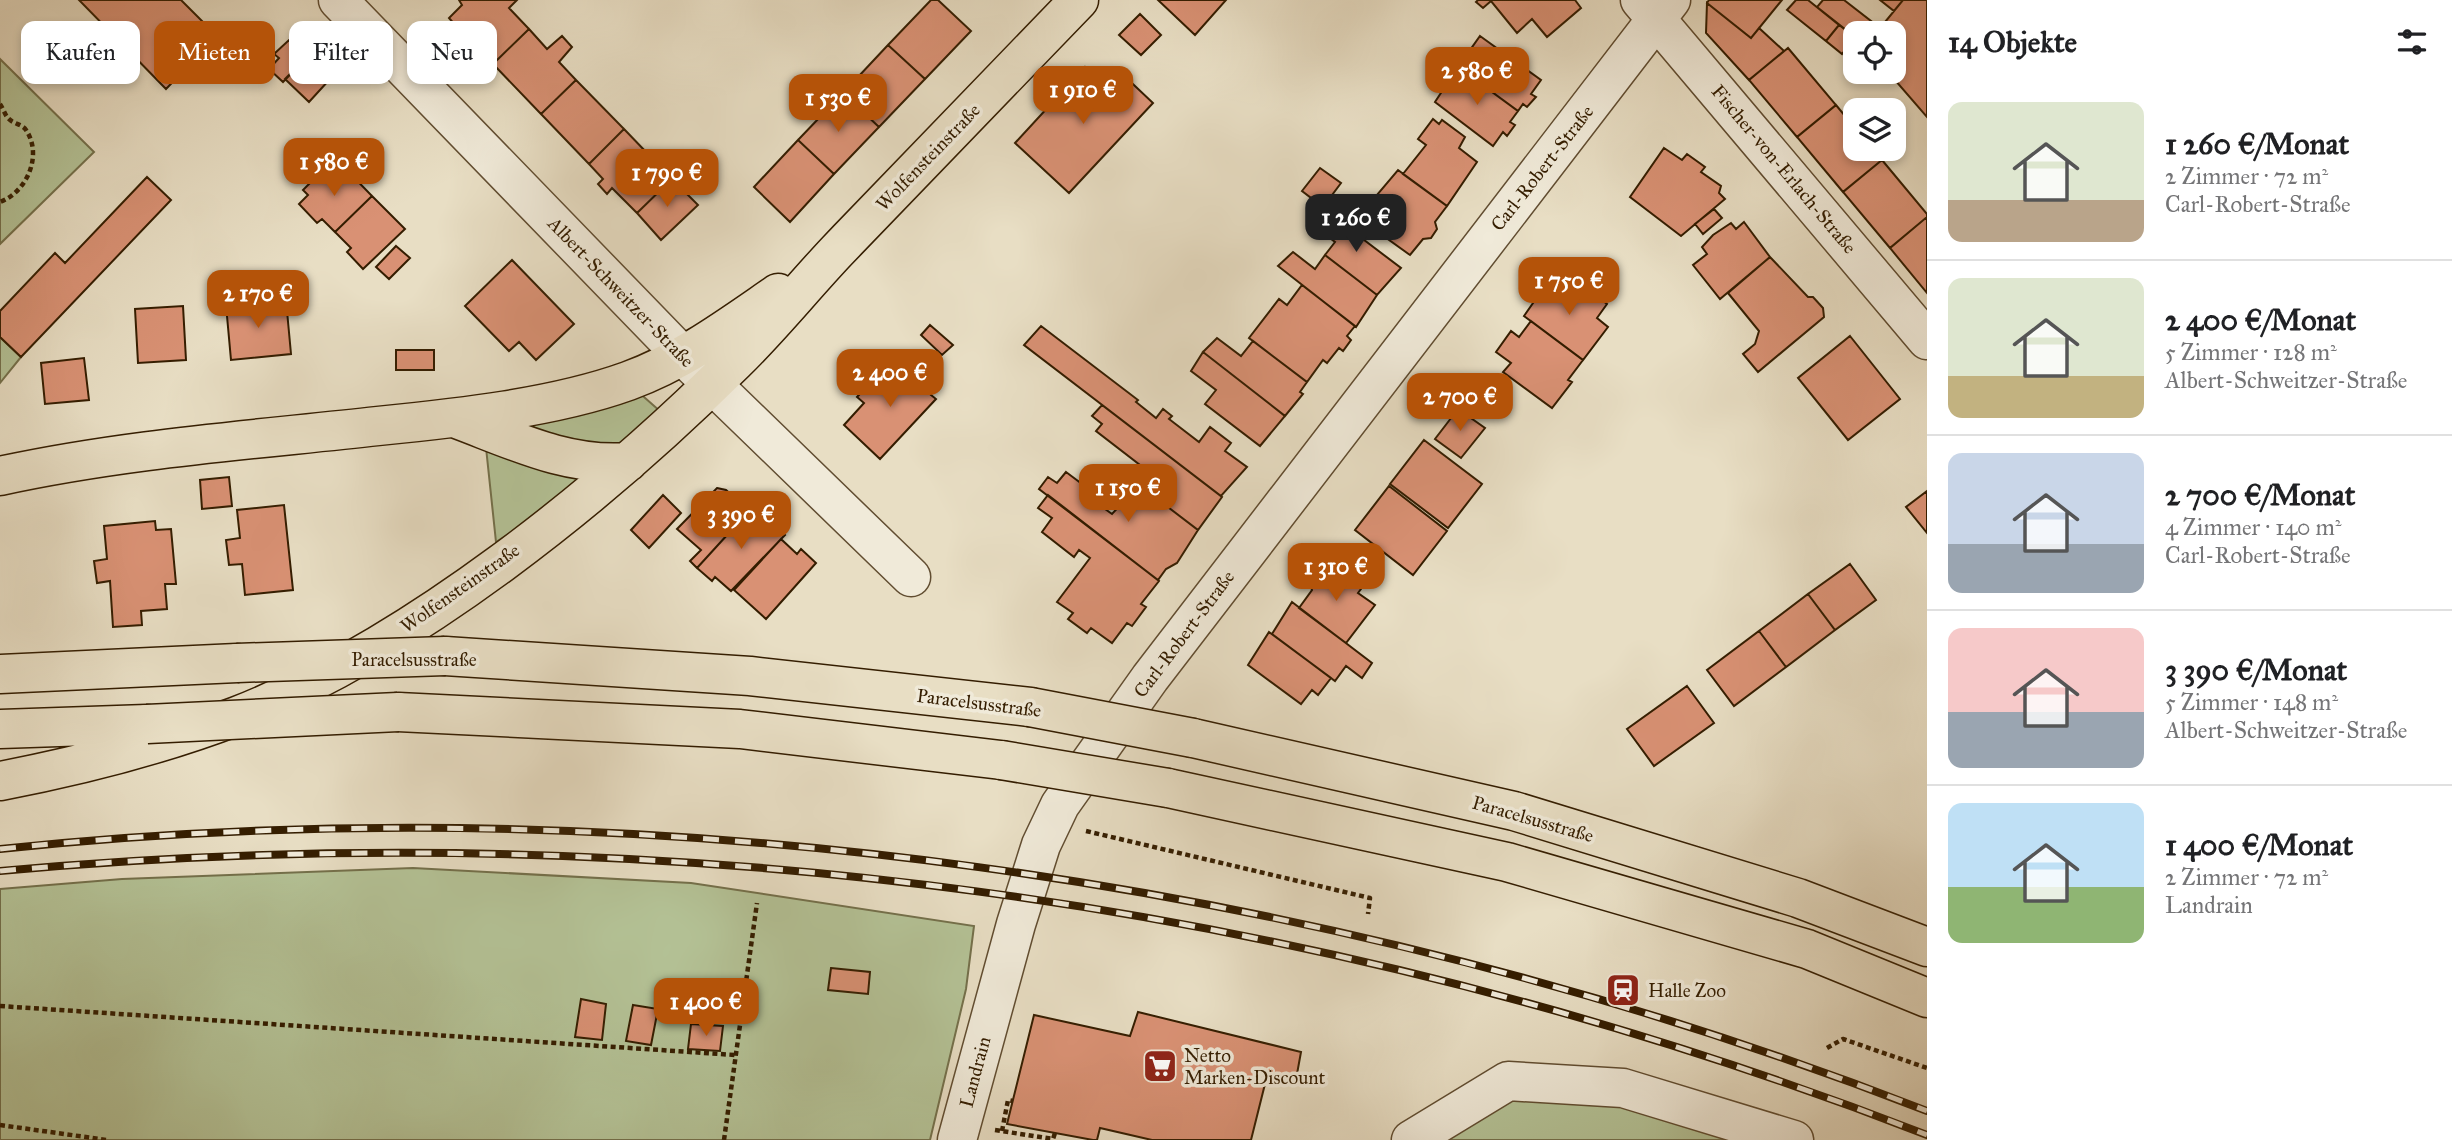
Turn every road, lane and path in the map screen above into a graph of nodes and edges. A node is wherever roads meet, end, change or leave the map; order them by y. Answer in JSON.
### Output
{"nodes":[{"id":1,"x":338,"y":0,"type":"edge"},
{"id":2,"x":1079,"y":0,"type":"edge"},
{"id":3,"x":1655,"y":6,"type":"edge"},
{"id":4,"x":0,"y":104,"type":"edge"},
{"id":5,"x":0,"y":202,"type":"edge"},
{"id":6,"x":835,"y":254,"type":"junction"},
{"id":7,"x":1927,"y":340,"type":"edge"},
{"id":8,"x":683,"y":356,"type":"junction"},
{"id":9,"x":712,"y":385,"type":"junction"},
{"id":10,"x":454,"y":418,"type":"junction"},
{"id":11,"x":628,"y":462,"type":"junction"},
{"id":12,"x":0,"y":476,"type":"edge"},
{"id":13,"x":911,"y":577,"type":"dead end"},
{"id":14,"x":0,"y":674,"type":"edge"},
{"id":15,"x":0,"y":729,"type":"edge"},
{"id":16,"x":0,"y":781,"type":"edge"},
{"id":17,"x":1076,"y":829,"type":"dead end"},
{"id":18,"x":757,"y":903,"type":"dead end"},
{"id":19,"x":1368,"y":914,"type":"dead end"},
{"id":20,"x":1927,"y":947,"type":"edge"},
{"id":21,"x":1927,"y":998,"type":"edge"},
{"id":22,"x":993,"y":1004,"type":"joint"},
{"id":23,"x":0,"y":1006,"type":"edge"},
{"id":24,"x":1827,"y":1048,"type":"dead end"},
{"id":25,"x":735,"y":1055,"type":"junction"},
{"id":26,"x":1927,"y":1068,"type":"edge"},
{"id":27,"x":1013,"y":1101,"type":"dead end"},
{"id":28,"x":0,"y":1125,"type":"edge"},
{"id":29,"x":1055,"y":1133,"type":"dead end"},
{"id":30,"x":107,"y":1140,"type":"edge"},
{"id":31,"x":724,"y":1140,"type":"edge"},
{"id":32,"x":957,"y":1140,"type":"edge"},
{"id":33,"x":1053,"y":1140,"type":"edge"},
{"id":34,"x":1411,"y":1140,"type":"edge"},
{"id":35,"x":1794,"y":1140,"type":"edge"}],
"edges":[{"from":1,"to":8,"type":"street","name":"Albert-Schweitzer-Straße"},
{"from":2,"to":6,"type":"main road","name":"Wolfensteinstraße"},
{"from":3,"to":7,"type":"street","name":"Fischer-von-Erlach-Straße"},
{"from":3,"to":22,"type":"street","name":"Carl-Robert-Straße"},
{"from":4,"to":5,"type":"path"},
{"from":6,"to":8,"type":"main road","name":"Wolfensteinstraße"},
{"from":6,"to":9,"type":"main road","name":"Wolfensteinstraße"},
{"from":8,"to":9,"type":"street","name":"Albert-Schweitzer-Straße"},
{"from":8,"to":10,"type":"main road","name":"Wolfensteinstraße"},
{"from":9,"to":11,"type":"main road","name":"Wolfensteinstraße"},
{"from":9,"to":13,"type":"street","name":"Albert-Schweitzer-Straße"},
{"from":10,"to":11,"type":"main road","name":"Wolfensteinstraße"},
{"from":10,"to":12,"type":"main road","name":"Wolfensteinstraße"},
{"from":11,"to":16,"type":"main road","name":"Wolfensteinstraße"},
{"from":14,"to":20,"type":"main road","name":"Paracelsusstraße","bridge":true},
{"from":15,"to":21,"type":"main road","bridge":true},
{"from":17,"to":19,"type":"path"},
{"from":18,"to":25,"type":"path"},
{"from":22,"to":32,"type":"street","name":"Landrain"},
{"from":23,"to":25,"type":"path"},
{"from":24,"to":26,"type":"path"},
{"from":25,"to":31,"type":"path"},
{"from":27,"to":33,"type":"path"},
{"from":28,"to":30,"type":"path"},
{"from":29,"to":33,"type":"path"},
{"from":34,"to":35,"type":"street"}]}
